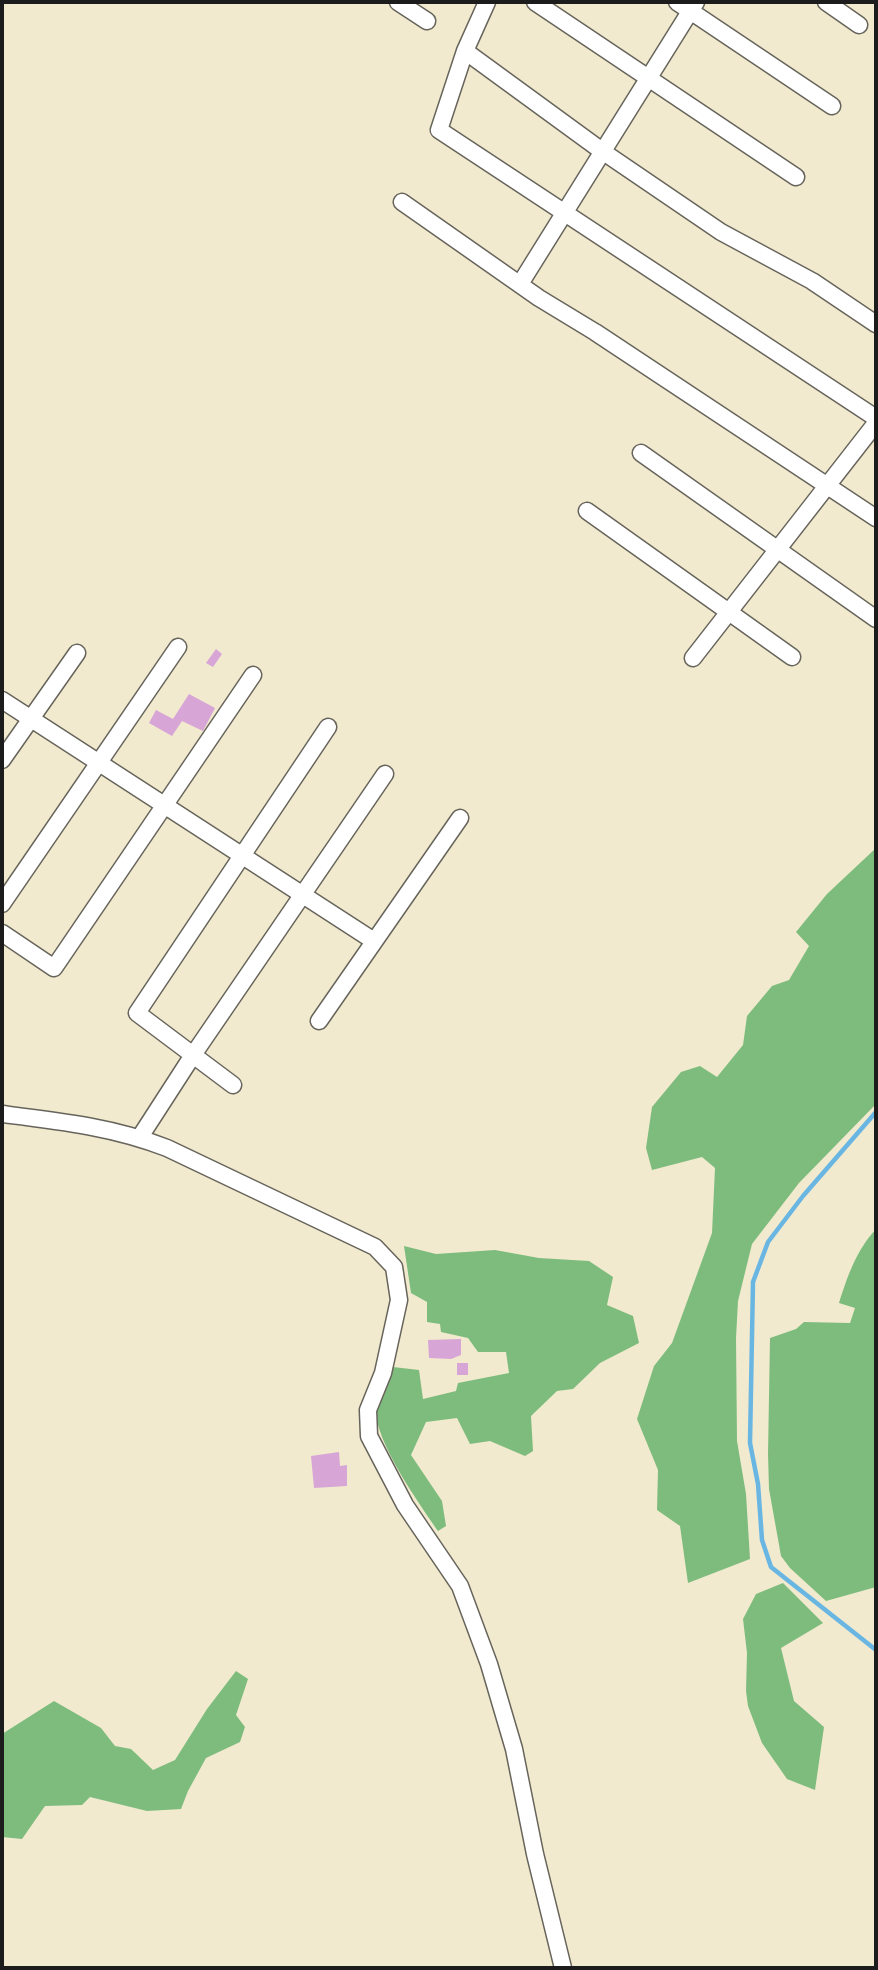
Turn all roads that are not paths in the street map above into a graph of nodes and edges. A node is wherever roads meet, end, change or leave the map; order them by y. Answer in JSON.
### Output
{"nodes":[{"id":1,"x":398,"y":2,"type":"edge"},
{"id":2,"x":487,"y":2,"type":"edge"},
{"id":3,"x":535,"y":2,"type":"edge"},
{"id":4,"x":826,"y":2,"type":"edge"},
{"id":5,"x":688,"y":5,"type":"edge"},
{"id":6,"x":428,"y":21,"type":"dead end"},
{"id":7,"x":859,"y":25,"type":"dead end"},
{"id":8,"x":465,"y":51,"type":"junction"},
{"id":9,"x":648,"y":79,"type":"junction"},
{"id":10,"x":832,"y":106,"type":"dead end"},
{"id":11,"x":602,"y":151,"type":"junction"},
{"id":12,"x":796,"y":177,"type":"dead end"},
{"id":13,"x":402,"y":202,"type":"dead end"},
{"id":14,"x":564,"y":214,"type":"junction"},
{"id":15,"x":520,"y":284,"type":"junction"},
{"id":16,"x":876,"y":324,"type":"edge"},
{"id":17,"x":876,"y":420,"type":"edge"},
{"id":18,"x":641,"y":453,"type":"dead end"},
{"id":19,"x":828,"y":485,"type":"junction"},
{"id":20,"x":587,"y":511,"type":"dead end"},
{"id":21,"x":876,"y":518,"type":"edge"},
{"id":22,"x":778,"y":550,"type":"junction"},
{"id":23,"x":729,"y":612,"type":"junction"},
{"id":24,"x":876,"y":619,"type":"edge"},
{"id":25,"x":178,"y":648,"type":"dead end"},
{"id":26,"x":77,"y":653,"type":"dead end"},
{"id":27,"x":792,"y":657,"type":"dead end"},
{"id":28,"x":693,"y":658,"type":"dead end"},
{"id":29,"x":253,"y":676,"type":"dead end"},
{"id":30,"x":2,"y":700,"type":"edge"},
{"id":31,"x":31,"y":719,"type":"junction"},
{"id":32,"x":328,"y":727,"type":"dead end"},
{"id":33,"x":2,"y":760,"type":"edge"},
{"id":34,"x":99,"y":763,"type":"junction"},
{"id":35,"x":385,"y":774,"type":"dead end"},
{"id":36,"x":165,"y":806,"type":"junction"},
{"id":37,"x":460,"y":818,"type":"dead end"},
{"id":38,"x":243,"y":856,"type":"junction"},
{"id":39,"x":302,"y":894,"type":"junction"},
{"id":40,"x":2,"y":904,"type":"edge"},
{"id":41,"x":2,"y":933,"type":"edge"},
{"id":42,"x":374,"y":941,"type":"junction"},
{"id":43,"x":319,"y":1021,"type":"dead end"},
{"id":44,"x":193,"y":1055,"type":"junction"},
{"id":45,"x":233,"y":1085,"type":"dead end"},
{"id":46,"x":2,"y":1114,"type":"edge"},
{"id":47,"x":140,"y":1138,"type":"junction"},
{"id":48,"x":563,"y":1968,"type":"edge"}],
"edges":[{"from":1,"to":6,"type":"street"},
{"from":2,"to":8,"type":"street"},
{"from":3,"to":9,"type":"street"},
{"from":4,"to":7,"type":"street"},
{"from":5,"to":9,"type":"street"},
{"from":5,"to":10,"type":"street"},
{"from":8,"to":11,"type":"street"},
{"from":8,"to":14,"type":"street"},
{"from":9,"to":11,"type":"street"},
{"from":9,"to":12,"type":"street"},
{"from":11,"to":14,"type":"street"},
{"from":11,"to":16,"type":"street"},
{"from":13,"to":15,"type":"street"},
{"from":14,"to":15,"type":"street"},
{"from":14,"to":17,"type":"street"},
{"from":15,"to":19,"type":"street"},
{"from":17,"to":19,"type":"street"},
{"from":18,"to":22,"type":"street"},
{"from":19,"to":21,"type":"street"},
{"from":19,"to":22,"type":"street"},
{"from":20,"to":23,"type":"street"},
{"from":22,"to":23,"type":"street"},
{"from":22,"to":24,"type":"street"},
{"from":23,"to":27,"type":"street"},
{"from":23,"to":28,"type":"street"},
{"from":25,"to":34,"type":"street"},
{"from":26,"to":31,"type":"street"},
{"from":29,"to":36,"type":"street"},
{"from":30,"to":31,"type":"street"},
{"from":31,"to":33,"type":"street"},
{"from":31,"to":34,"type":"street"},
{"from":32,"to":38,"type":"street"},
{"from":34,"to":36,"type":"street"},
{"from":34,"to":40,"type":"street"},
{"from":35,"to":39,"type":"street"},
{"from":36,"to":38,"type":"street"},
{"from":36,"to":41,"type":"street"},
{"from":37,"to":42,"type":"street"},
{"from":38,"to":39,"type":"street"},
{"from":38,"to":44,"type":"street"},
{"from":39,"to":42,"type":"street"},
{"from":39,"to":44,"type":"street"},
{"from":42,"to":43,"type":"street"},
{"from":44,"to":45,"type":"street"},
{"from":44,"to":47,"type":"street"},
{"from":46,"to":47,"type":"street"},
{"from":47,"to":48,"type":"street"}]}
